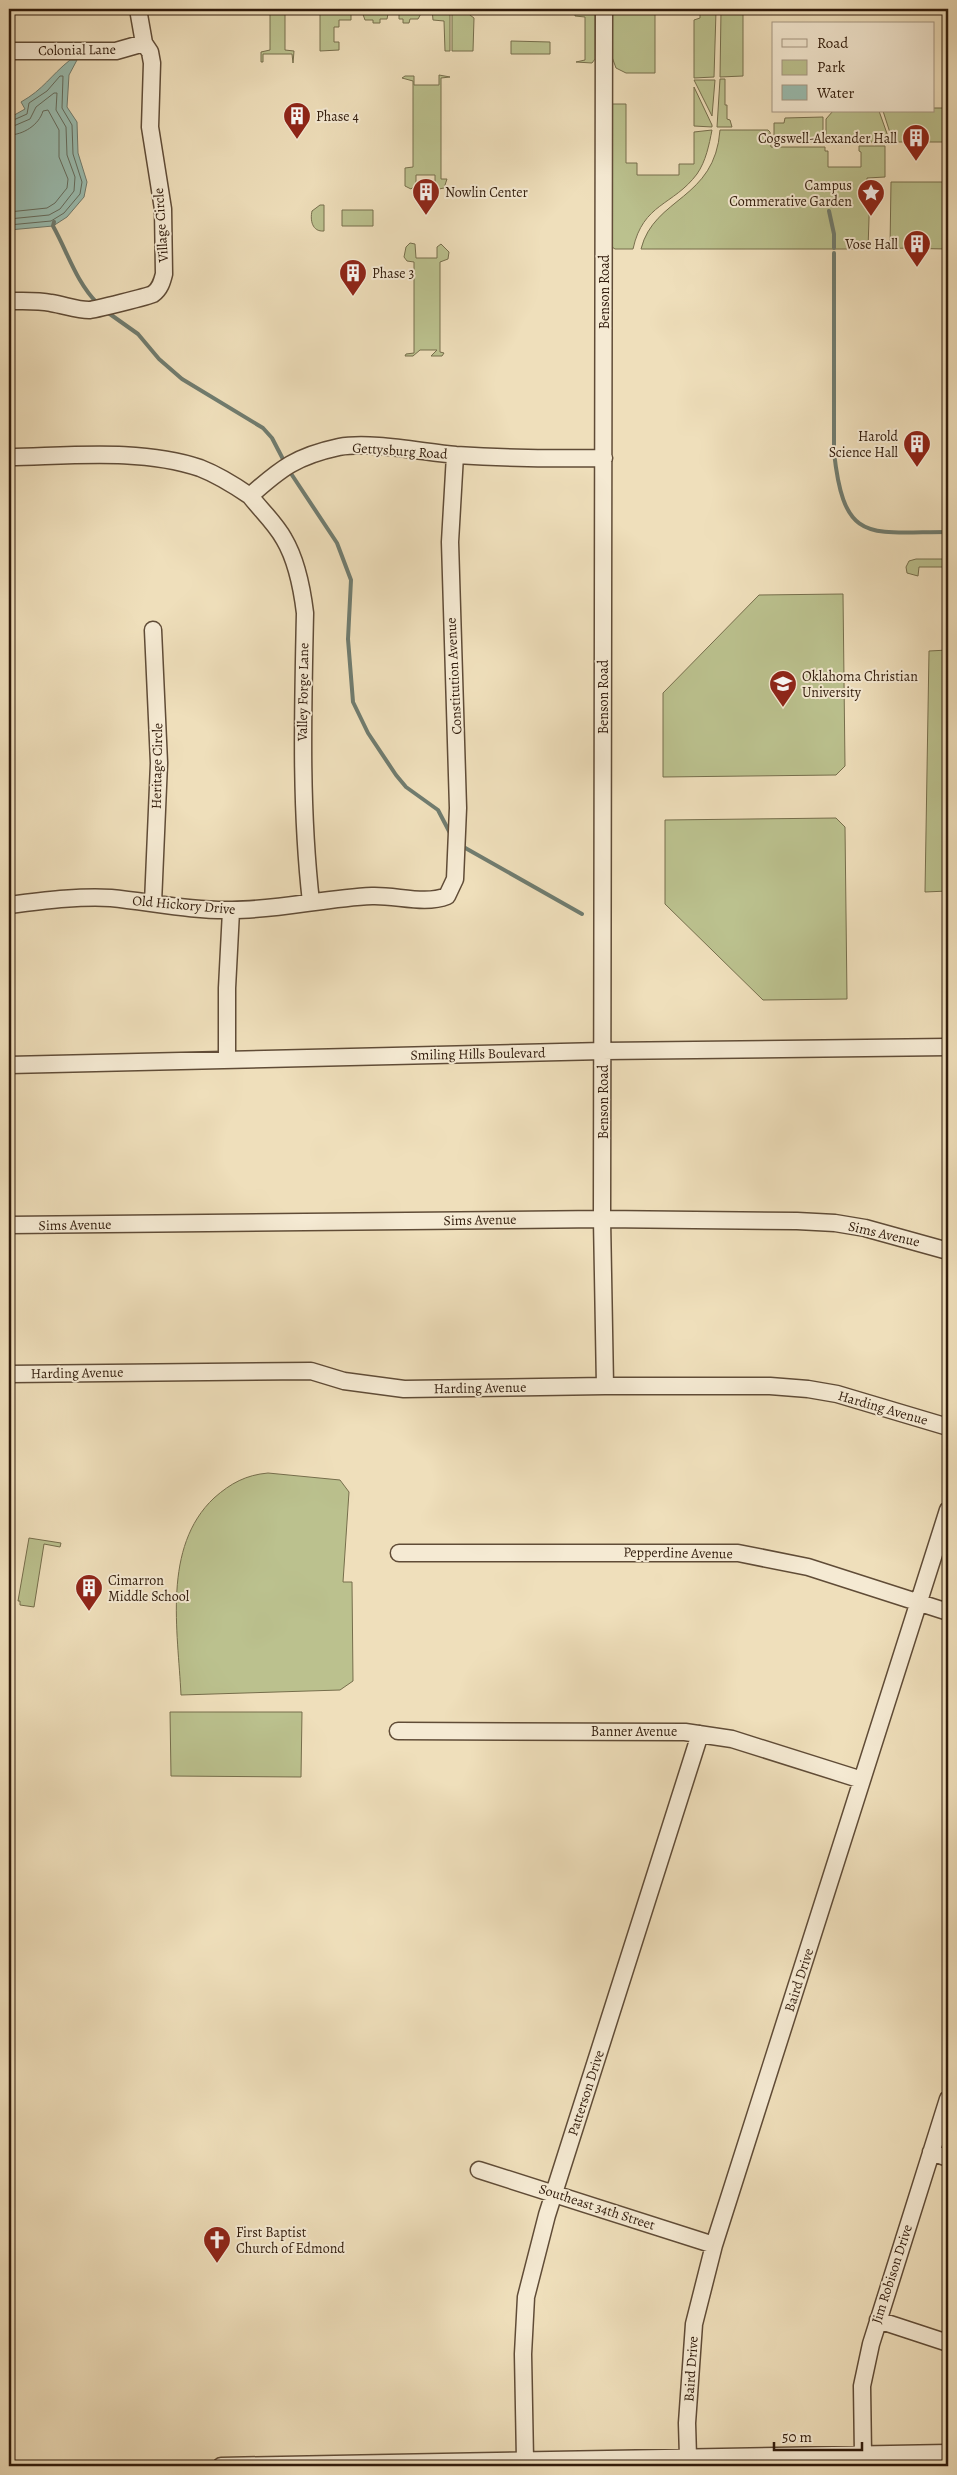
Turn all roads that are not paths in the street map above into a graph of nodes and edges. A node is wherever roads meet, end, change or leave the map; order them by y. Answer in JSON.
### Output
{"nodes":[{"id":1,"x":138,"y":9,"type":"edge"},
{"id":2,"x":604,"y":9,"type":"edge"},
{"id":3,"x":144,"y":43,"type":"junction"},
{"id":4,"x":9,"y":51,"type":"edge"},
{"id":5,"x":9,"y":301,"type":"edge"},
{"id":6,"x":455,"y":455,"type":"junction"},
{"id":7,"x":9,"y":457,"type":"edge"},
{"id":8,"x":604,"y":458,"type":"junction"},
{"id":9,"x":250,"y":496,"type":"junction"},
{"id":10,"x":153,"y":630,"type":"dead end"},
{"id":11,"x":447,"y":896,"type":"joint"},
{"id":12,"x":153,"y":902,"type":"junction"},
{"id":13,"x":311,"y":902,"type":"junction"},
{"id":14,"x":9,"y":905,"type":"edge"},
{"id":15,"x":231,"y":910,"type":"junction"},
{"id":16,"x":948,"y":1047,"type":"edge"},
{"id":17,"x":603,"y":1051,"type":"junction"},
{"id":18,"x":227,"y":1058,"type":"junction"},
{"id":19,"x":9,"y":1065,"type":"edge"},
{"id":20,"x":602,"y":1218,"type":"junction"},
{"id":21,"x":9,"y":1225,"type":"edge"},
{"id":22,"x":948,"y":1251,"type":"edge"},
{"id":23,"x":9,"y":1374,"type":"edge"},
{"id":24,"x":605,"y":1386,"type":"junction"},
{"id":25,"x":948,"y":1427,"type":"edge"},
{"id":26,"x":948,"y":1510,"type":"edge"},
{"id":27,"x":399,"y":1553,"type":"dead end"},
{"id":28,"x":919,"y":1602,"type":"junction"},
{"id":29,"x":948,"y":1612,"type":"edge"},
{"id":30,"x":398,"y":1731,"type":"dead end"},
{"id":31,"x":700,"y":1734,"type":"junction"},
{"id":32,"x":862,"y":1780,"type":"junction"},
{"id":33,"x":948,"y":2099,"type":"edge"},
{"id":34,"x":931,"y":2152,"type":"junction"},
{"id":35,"x":948,"y":2158,"type":"edge"},
{"id":36,"x":479,"y":2170,"type":"dead end"},
{"id":37,"x":554,"y":2194,"type":"junction"},
{"id":38,"x":714,"y":2245,"type":"junction"},
{"id":39,"x":878,"y":2320,"type":"junction"},
{"id":40,"x":948,"y":2343,"type":"edge"},
{"id":41,"x":948,"y":2453,"type":"edge"},
{"id":42,"x":863,"y":2455,"type":"junction"},
{"id":43,"x":688,"y":2457,"type":"junction"},
{"id":44,"x":525,"y":2460,"type":"junction"},
{"id":45,"x":784,"y":2461,"type":"edge"},
{"id":46,"x":221,"y":2466,"type":"edge"}],
"edges":[{"from":1,"to":3,"type":"street","name":"Village Circle"},
{"from":2,"to":8,"type":"street","name":"Benson Road"},
{"from":3,"to":4,"type":"street","name":"Colonial Lane"},
{"from":3,"to":5,"type":"street","name":"Village Circle"},
{"from":6,"to":8,"type":"street","name":"Gettysburg Road"},
{"from":6,"to":9,"type":"street","name":"Gettysburg Road"},
{"from":6,"to":11,"type":"street","name":"Constitution Avenue"},
{"from":7,"to":9,"type":"street"},
{"from":8,"to":17,"type":"street","name":"Benson Road"},
{"from":9,"to":13,"type":"street","name":"Valley Forge Lane"},
{"from":10,"to":12,"type":"street","name":"Heritage Circle"},
{"from":11,"to":13,"type":"street","name":"Old Hickory Drive"},
{"from":12,"to":14,"type":"street","name":"Old Hickory Drive"},
{"from":12,"to":15,"type":"street","name":"Old Hickory Drive"},
{"from":13,"to":15,"type":"street","name":"Old Hickory Drive"},
{"from":15,"to":18,"type":"street"},
{"from":16,"to":17,"type":"street","name":"Smiling Hills Boulevard"},
{"from":17,"to":18,"type":"street","name":"Smiling Hills Boulevard"},
{"from":17,"to":20,"type":"street","name":"Benson Road"},
{"from":18,"to":19,"type":"street","name":"Smiling Hills Boulevard"},
{"from":20,"to":21,"type":"street","name":"Sims Avenue"},
{"from":20,"to":22,"type":"street","name":"Sims Avenue"},
{"from":20,"to":24,"type":"street","name":"Benson Road"},
{"from":23,"to":24,"type":"street","name":"Harding Avenue"},
{"from":24,"to":25,"type":"street","name":"Harding Avenue"},
{"from":26,"to":28,"type":"street","name":"Baird Drive"},
{"from":27,"to":28,"type":"street","name":"Pepperdine Avenue"},
{"from":28,"to":29,"type":"street","name":"Pepperdine Avenue"},
{"from":28,"to":32,"type":"street","name":"Baird Drive"},
{"from":30,"to":31,"type":"street","name":"Banner Avenue"},
{"from":31,"to":32,"type":"street","name":"Banner Avenue"},
{"from":31,"to":37,"type":"street","name":"Patterson Drive"},
{"from":32,"to":38,"type":"street","name":"Baird Drive"},
{"from":33,"to":34,"type":"street","name":"Jim Robison Drive"},
{"from":34,"to":35,"type":"street"},
{"from":34,"to":39,"type":"street","name":"Jim Robison Drive"},
{"from":36,"to":37,"type":"street","name":"Southeast 34th Street"},
{"from":37,"to":38,"type":"street","name":"Southeast 34th Street"},
{"from":37,"to":44,"type":"street","name":"Patterson Drive"},
{"from":38,"to":43,"type":"street","name":"Baird Drive"},
{"from":39,"to":40,"type":"street"},
{"from":39,"to":42,"type":"street","name":"Jim Robison Drive"},
{"from":41,"to":42,"type":"street"},
{"from":42,"to":45,"type":"street"},
{"from":43,"to":44,"type":"street"},
{"from":43,"to":45,"type":"street"},
{"from":44,"to":46,"type":"street"}]}
